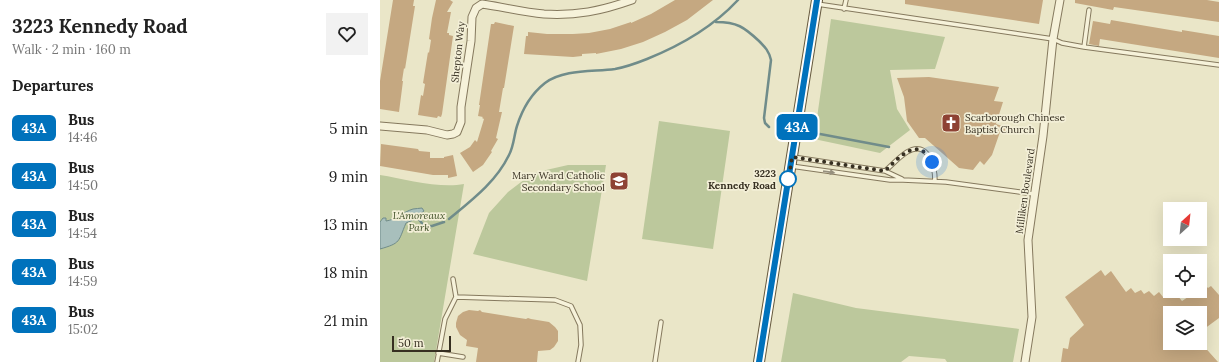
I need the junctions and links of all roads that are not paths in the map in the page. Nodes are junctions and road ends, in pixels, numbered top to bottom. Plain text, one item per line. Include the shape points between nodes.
1 (632, 0) edge
2 (846, 0) edge
3 (1060, 0) edge
4 (816, 2) edge
5 (844, 9) junction
6 (1089, 10) dead end
7 (1054, 39) junction
8 (1084, 47) junction
9 (1219, 65) edge
10 (380, 126) edge
11 (791, 162) junction
12 (885, 171) junction
13 (903, 180) junction
14 (935, 181) junction
15 (1034, 194) junction
16 (454, 279) dead end
17 (456, 297) junction
18 (661, 322) dead end
19 (438, 353) junction
20 (463, 357) dead end
21 (437, 362) edge
22 (578, 362) edge
23 (655, 362) edge
24 (759, 362) edge
25 (1025, 362) edge

1 - 10 street, Shepton Way via 607,9 573,14 543,14 482,4 476,8 472,17 461,122 457,132 447,135 427,130
2 - 5 lane
3 - 7 street, Milliken Boulevard
4 - 5 lane
4 - 11 main road
5 - 7 lane
6 - 8 lane
7 - 8 lane
7 - 15 street, Milliken Boulevard
8 - 9 lane
11 - 12 lane
11 -> 13 lane via 890,180
11 - 24 main road
12 - 13 lane
12 - 14 lane via 906,152 918,149 929,156 935,170
13 - 14 lane
14 - 15 lane
15 - 25 street, Milliken Boulevard via 1028,240 1032,317
16 - 17 lane
17 - 19 lane via 444,318
17 - 22 lane via 555,300 571,306 580,325 581,345
18 - 23 lane
19 - 20 lane
19 - 21 lane

